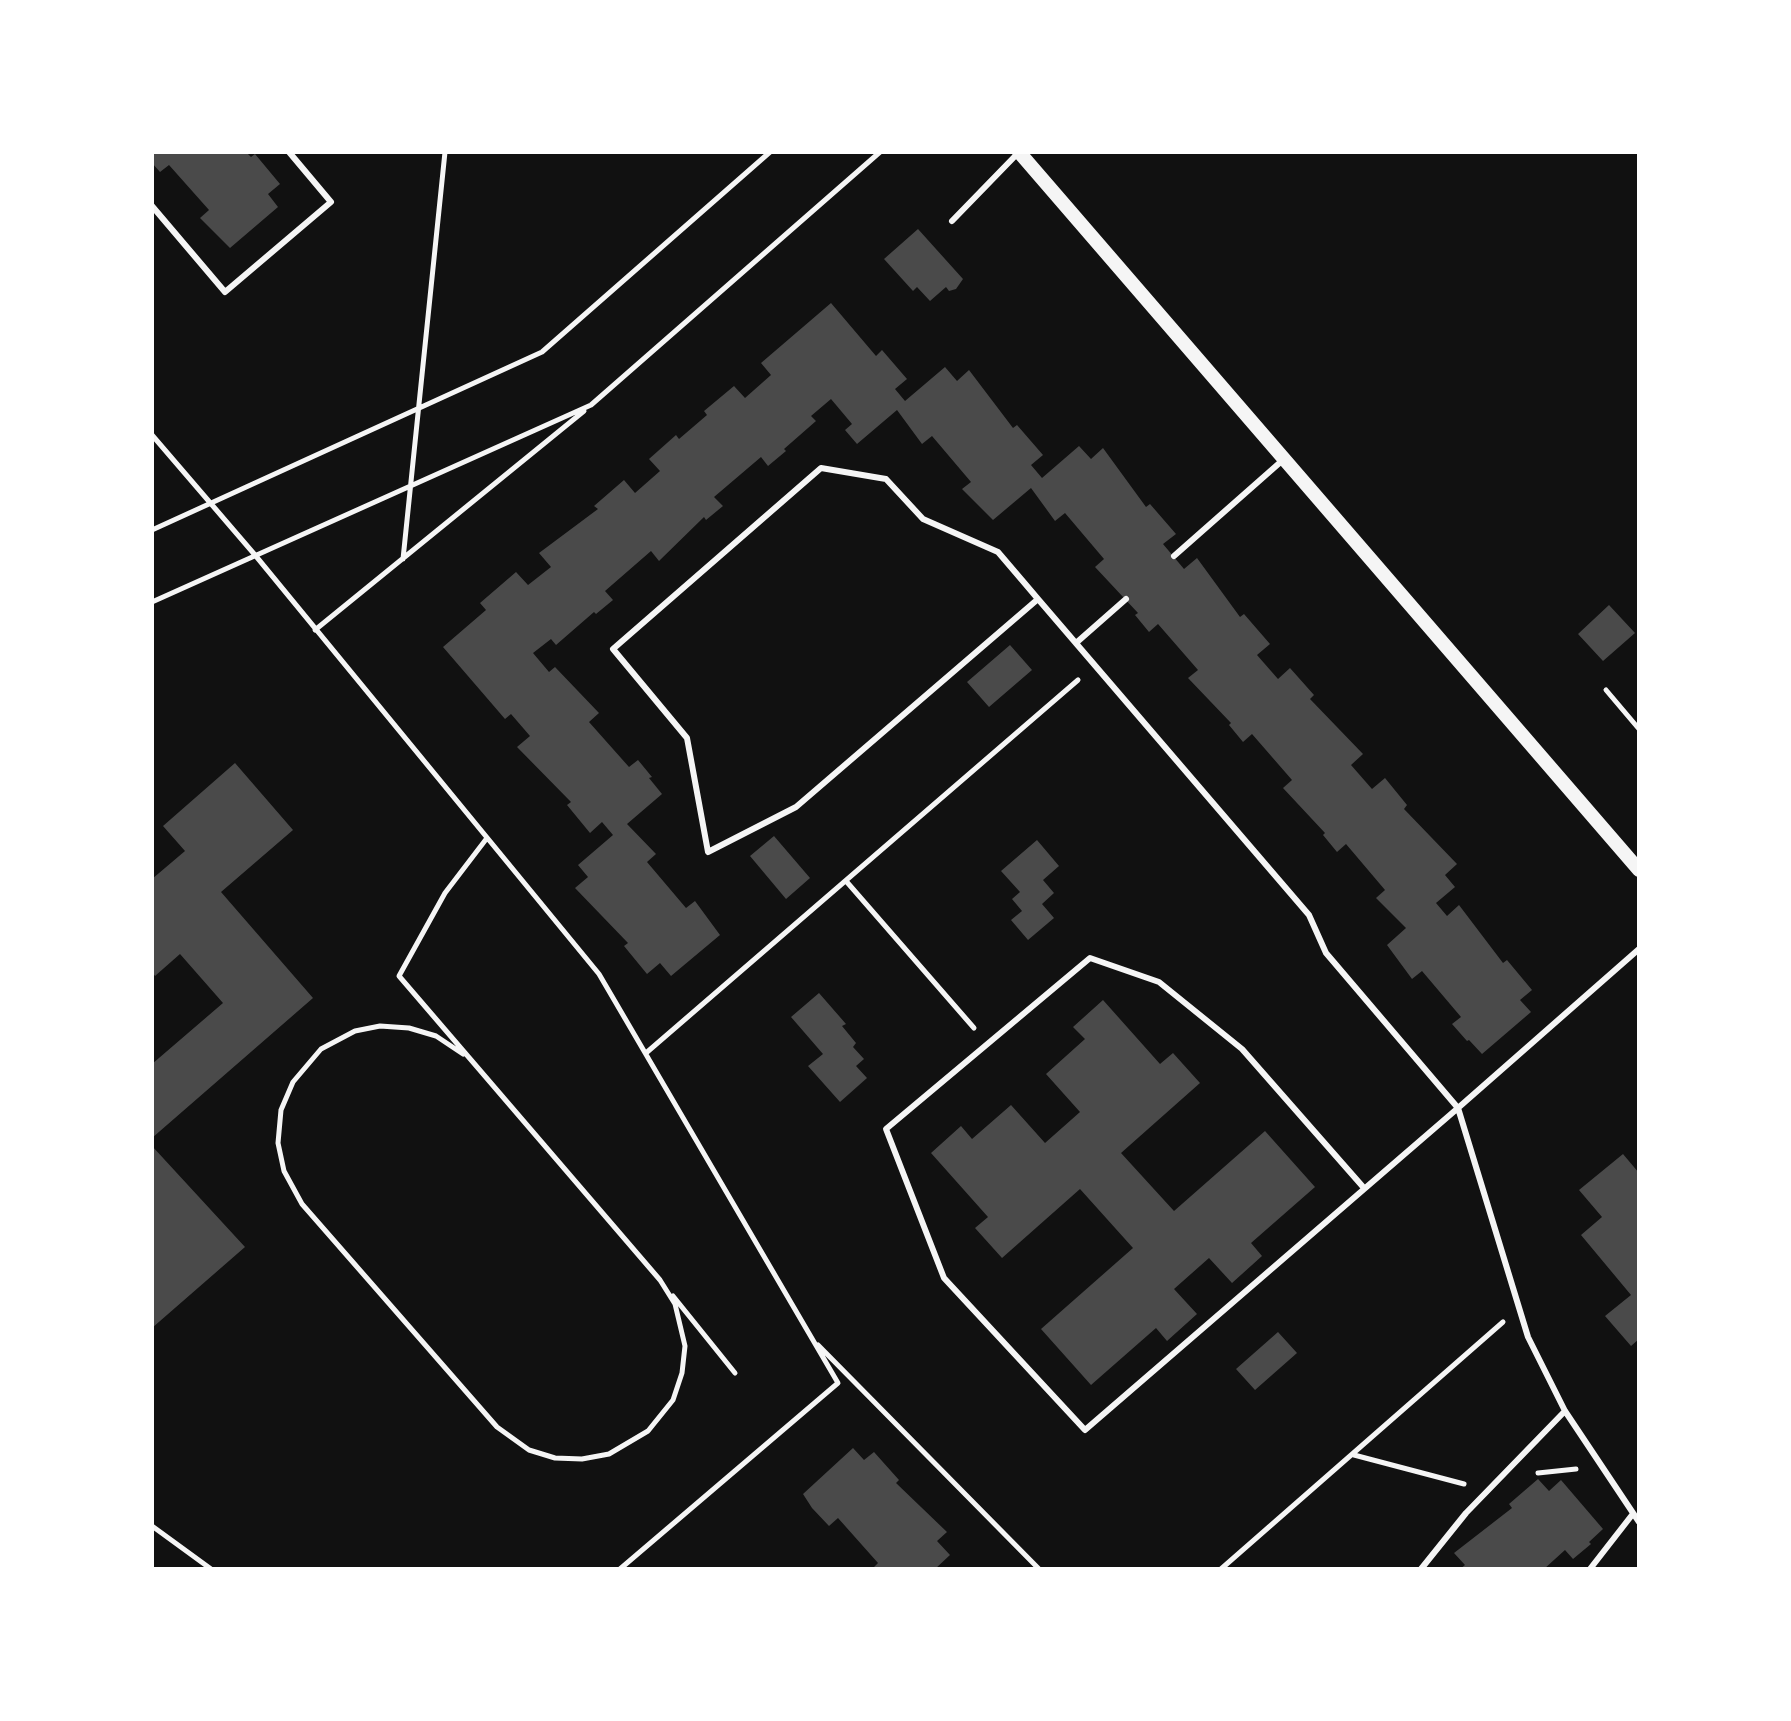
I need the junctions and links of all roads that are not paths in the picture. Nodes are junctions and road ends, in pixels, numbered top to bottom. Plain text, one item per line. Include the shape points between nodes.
1 (289, 152) edge
2 (1019, 152) edge
3 (152, 206) edge
4 (952, 221) dead end
5 (1284, 459) junction
6 (1174, 556) dead end
7 (1038, 599) junction
8 (1126, 599) dead end
9 (1076, 643) junction
10 (1639, 870) edge
11 (1639, 949) edge
12 (1458, 1108) junction
13 (1364, 1188) junction
14 (1565, 1411) junction
15 (1632, 1515) junction
16 (1639, 1522) edge
17 (1421, 1569) edge
18 (1590, 1569) edge

1 - 3 lane via 331,202 225,292
2 - 4 lane
2 - 5 street
5 - 6 lane
5 - 10 street
7 - 7 lane via 998,552 923,519 886,479 821,468 613,649 687,738 708,852 796,807
7 - 9 lane
8 - 9 lane
9 - 12 lane via 1309,915 1326,953
11 - 12 lane
12 - 13 lane
12 - 14 lane via 1528,1337
13 - 13 lane via 1085,1430 944,1278 886,1129 1090,958 1159,982 1242,1049
14 - 15 lane
14 - 17 lane
15 - 16 lane
15 - 18 lane

